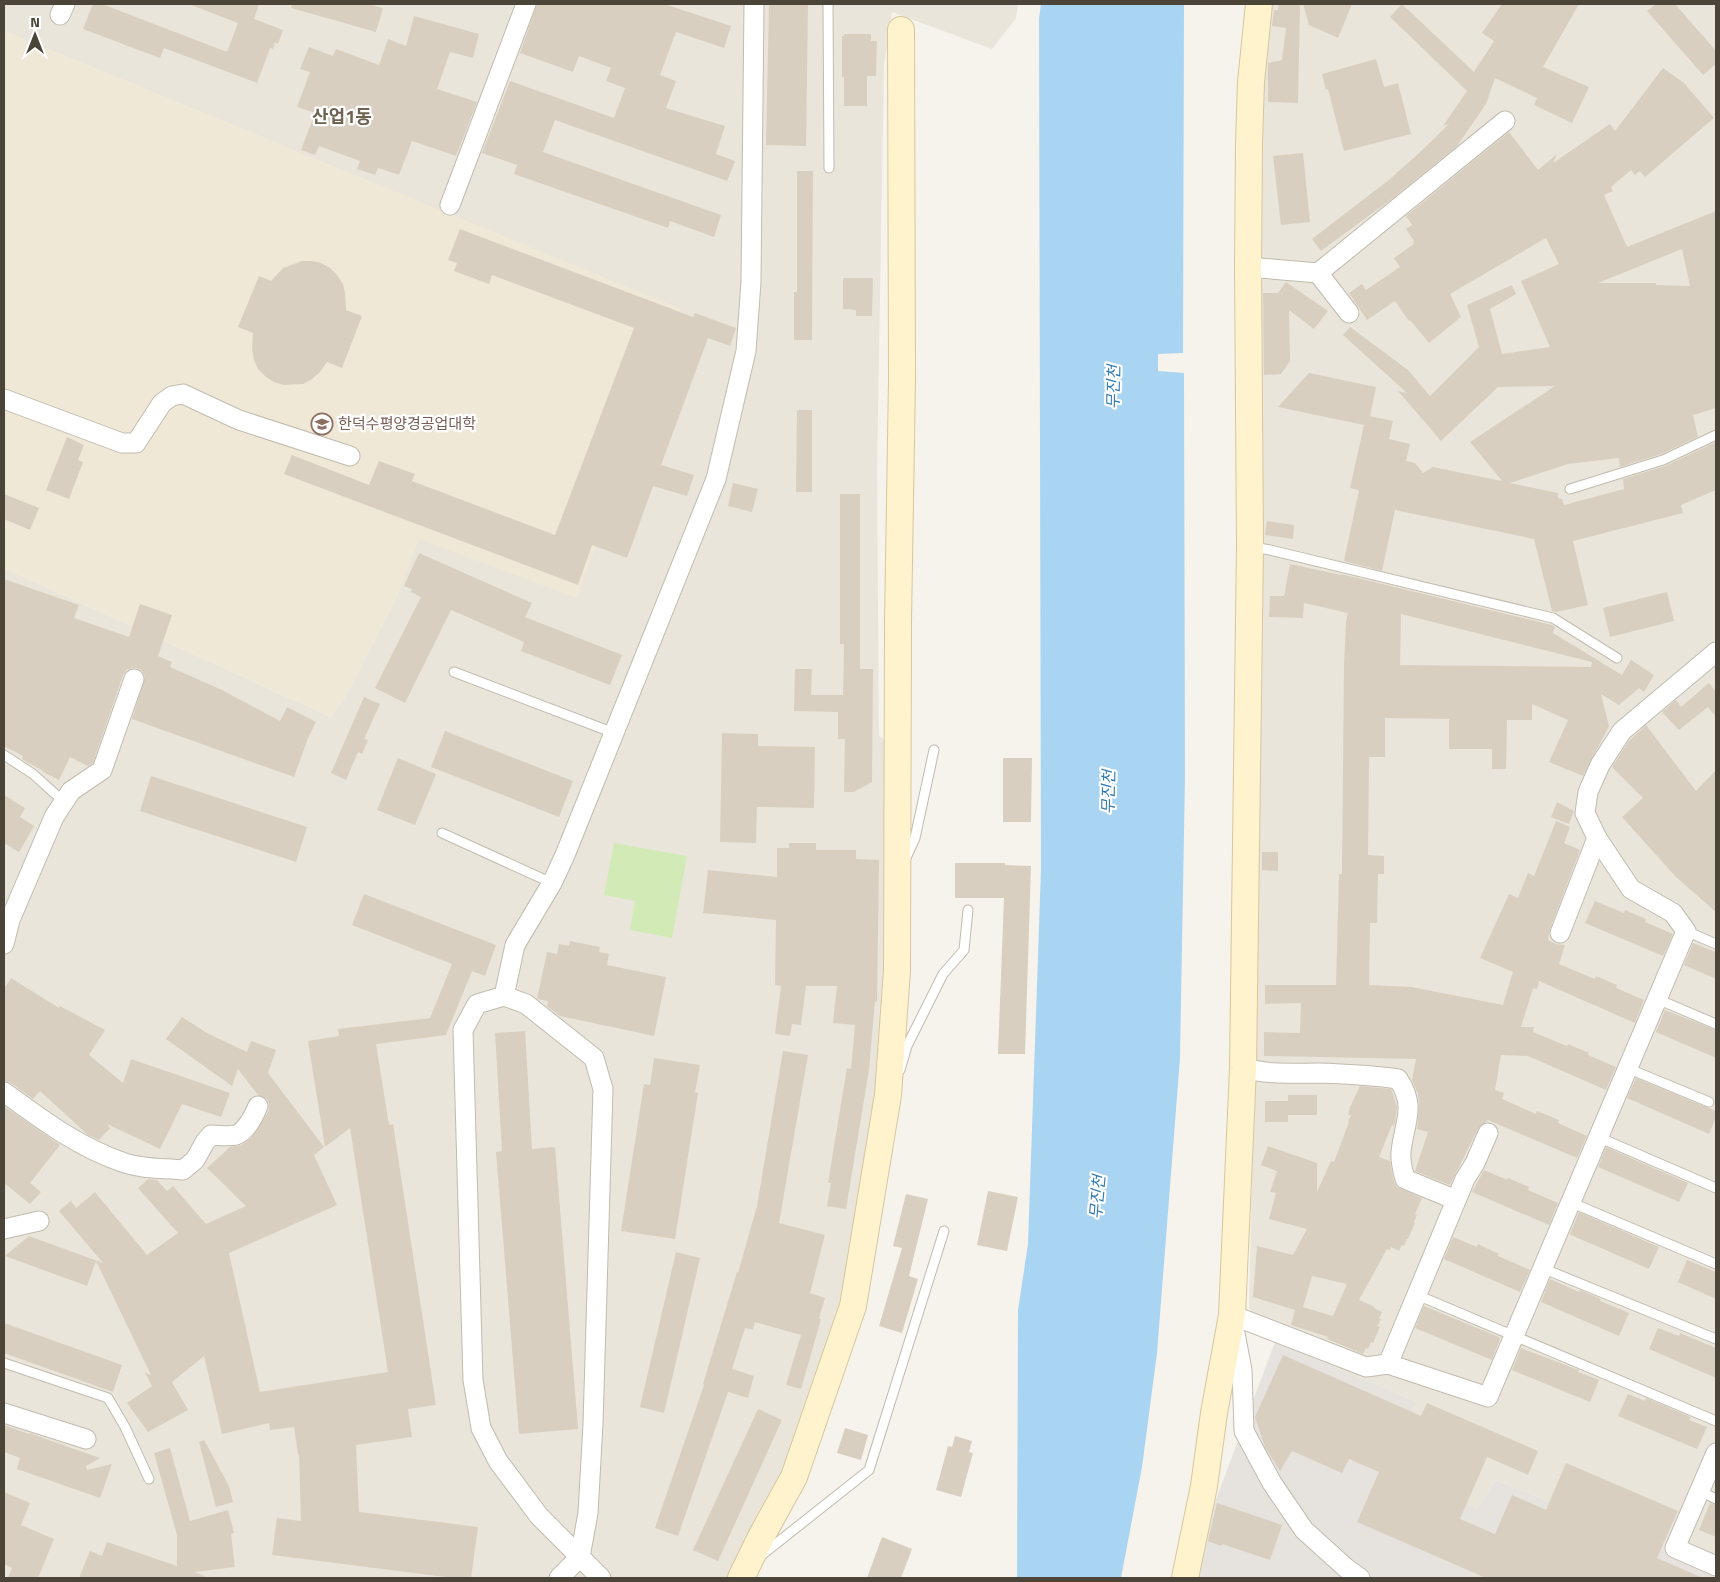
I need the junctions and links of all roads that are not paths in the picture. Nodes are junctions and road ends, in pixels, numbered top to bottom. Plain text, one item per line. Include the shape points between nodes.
1 (526, 4) edge
2 (754, 4) edge
3 (828, 4) edge
4 (1259, 4) edge
5 (901, 30) dead end
6 (1505, 121) dead end
7 (829, 168) dead end
8 (450, 205) dead end
9 (1248, 267) junction
10 (1318, 273) junction
11 (1349, 313) dead end
12 (4, 400) edge
13 (1716, 435) edge
14 (350, 456) dead end
15 (1570, 489) dead end
16 (1250, 546) junction
17 (1716, 652) edge
18 (1617, 658) dead end
19 (454, 672) dead end
20 (134, 679) dead end
21 (614, 733) junction
22 (934, 750) dead end
23 (4, 755) edge
24 (63, 801) junction
25 (442, 833) dead end
26 (1597, 838) junction
27 (898, 873) junction
28 (552, 883) junction
29 (968, 910) dead end
30 (7, 919) edge
31 (1686, 931) junction
32 (1560, 934) dead end
33 (4, 944) edge
34 (1716, 944) edge
35 (504, 996) junction
36 (1657, 999) junction
37 (1716, 1024) edge
38 (1243, 1068) junction
39 (1628, 1068) junction
40 (4, 1092) edge
41 (888, 1095) junction
42 (1709, 1102) dead end
43 (258, 1106) dead end
44 (1488, 1133) dead end
45 (1598, 1137) junction
46 (1716, 1188) edge
47 (1456, 1200) junction
48 (1570, 1202) junction
49 (39, 1221) dead end
50 (4, 1229) edge
51 (944, 1232) dead end
52 (1716, 1264) edge
53 (1542, 1268) junction
54 (1416, 1295) junction
55 (1232, 1315) junction
56 (1514, 1335) junction
57 (1716, 1339) edge
58 (4, 1363) edge
59 (1388, 1364) junction
60 (4, 1413) edge
61 (1716, 1421) edge
62 (86, 1439) dead end
63 (1716, 1453) edge
64 (149, 1479) dead end
65 (1708, 1495) edge
66 (580, 1557) junction
67 (1716, 1566) edge
68 (745, 1571) edge
69 (559, 1578) edge
70 (601, 1578) edge
71 (1185, 1578) edge
72 (1360, 1578) edge

1 - 8 street
2 - 21 street via 746,351 716,479
3 - 7 lane
4 - 9 street via 1251,82
5 - 27 street
6 - 10 street
9 - 10 street
9 - 16 street
10 - 11 street
12 - 14 street via 122,443 136,443 162,403 172,396 184,394 239,420
13 - 15 lane via 1663,460
16 - 18 lane via 1553,618
16 - 38 street
17 - 26 street via 1622,731 1600,765 1588,792 1585,813
19 - 21 lane
20 - 24 street via 102,770 71,791
21 - 28 street
22 - 27 lane via 915,838
23 - 24 lane via 33,774
24 - 30 street
25 - 28 lane
26 - 31 street via 1631,888 1673,913
26 - 32 street
27 - 41 street via 897,971
28 - 35 street via 515,945
29 - 41 lane via 964,950 939,982 907,1046
30 - 33 street
31 - 34 lane
31 - 36 street
35 - 66 street via 526,1004 594,1058 603,1089 593,1424 588,1514
35 - 66 street via 477,1004 463,1030 473,1380 481,1428 498,1462 539,1516
36 - 37 lane
36 - 39 street
38 - 47 street via 1263,1073 1398,1079 1406,1091 1409,1114 1401,1153 1405,1180
38 - 55 street
39 - 42 lane
39 - 45 street
40 - 43 street via 51,1126 97,1152 124,1163 183,1170 195,1160 211,1135 235,1135 254,1116
41 - 68 street via 853,1306 794,1477
44 - 47 street
45 - 46 lane
45 - 48 street
47 - 54 street
48 - 52 lane
48 - 53 street
49 - 50 street
51 - 68 lane via 869,1470
53 - 56 street
53 - 57 lane
54 - 56 lane
54 - 59 street
55 - 59 street via 1366,1367
55 - 71 street via 1204,1486
55 - 72 street via 1242,1370 1244,1431 1272,1483 1304,1530
56 - 59 street via 1488,1397
56 - 61 lane
58 - 64 lane via 108,1398
60 - 62 street
63 - 65 street
65 - 67 street via 1675,1548
66 - 69 street
66 - 70 street

